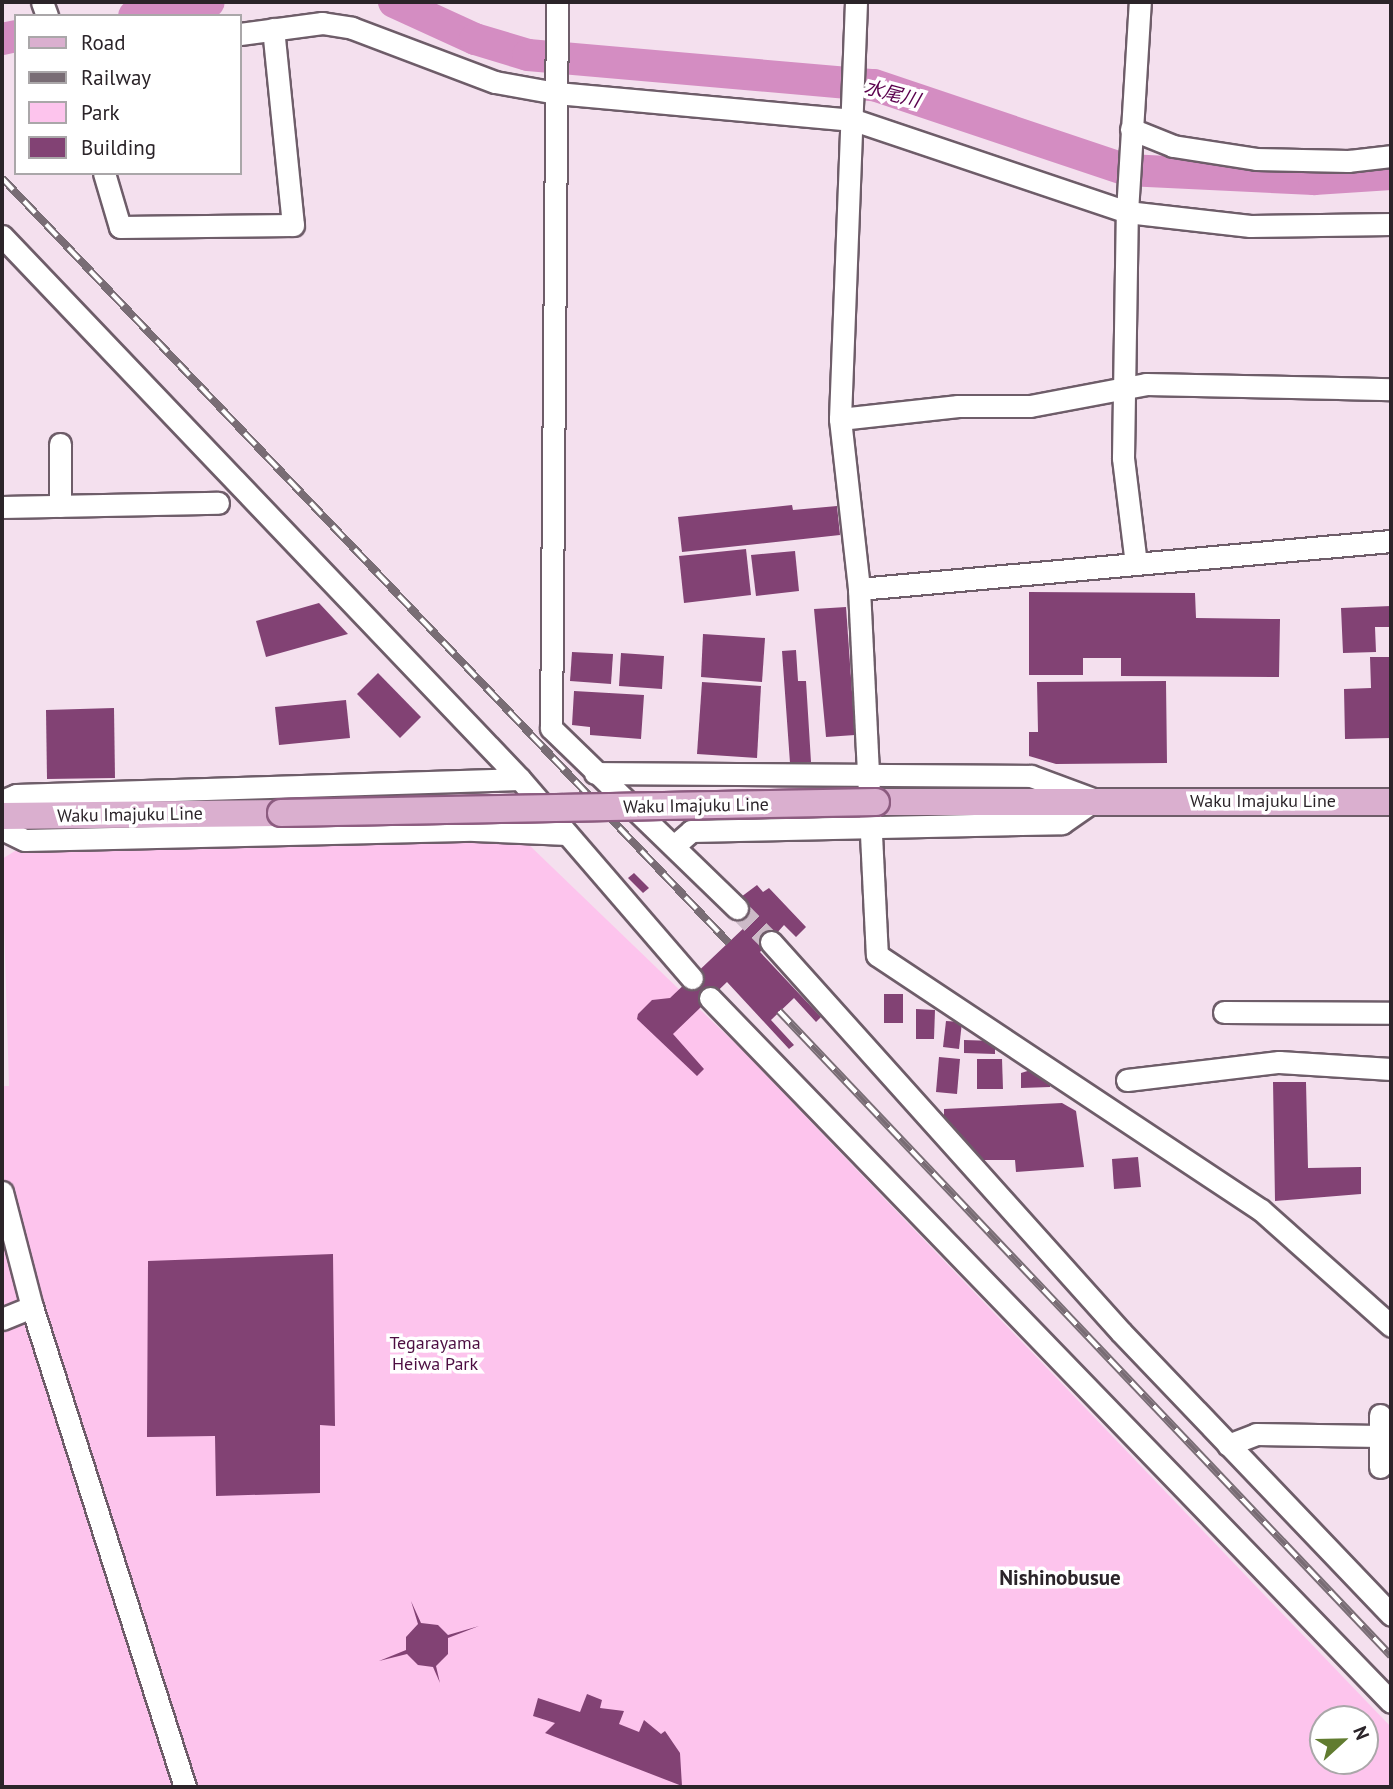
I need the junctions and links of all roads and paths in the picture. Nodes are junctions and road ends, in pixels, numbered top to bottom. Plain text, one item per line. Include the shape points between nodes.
1 (557, 2) edge
2 (856, 2) edge
3 (1140, 2) edge
4 (273, 29) junction
5 (242, 34) edge
6 (556, 93) junction
7 (854, 120) junction
8 (1132, 129) junction
9 (1391, 156) edge
10 (105, 175) edge
11 (1127, 212) junction
12 (1391, 224) edge
13 (2, 236) edge
14 (1125, 386) junction
15 (1391, 389) edge
16 (840, 419) junction
17 (60, 444) dead end
18 (218, 503) dead end
19 (61, 506) junction
20 (2, 507) edge
21 (1391, 541) edge
22 (1136, 564) junction
23 (859, 589) junction
24 (595, 773) junction
25 (868, 775) junction
26 (520, 779) junction
27 (1096, 800) junction
28 (2, 801) edge
29 (1391, 802) edge
30 (873, 814) junction
31 (2, 816) edge
32 (2, 829) edge
33 (567, 834) junction
34 (674, 846) junction
35 (737, 908) tunnel mouth
36 (771, 942) tunnel mouth
37 (692, 978) dead end
38 (710, 999) dead end
39 (1224, 1012) dead end
40 (1391, 1013) edge
41 (1391, 1069) edge
42 (1127, 1080) dead end
43 (2, 1192) edge
44 (32, 1307) junction
45 (2, 1319) edge
46 (1391, 1326) edge
47 (1380, 1415) dead end
48 (1380, 1436) junction
49 (1228, 1445) junction
50 (1380, 1467) dead end
51 (1391, 1615) edge
52 (1391, 1702) edge
53 (185, 1787) edge

1 - 6 street
2 - 7 street
3 - 8 street
4 - 5 street
4 - 6 street via 322,23 352,27 495,82
4 - 10 street via 293,225 120,227
6 - 7 street
6 - 24 street via 551,728
7 - 11 street
7 - 16 street
8 - 9 street via 1173,145 1256,159 1348,161
8 - 11 street
11 - 12 street via 1250,226
11 - 14 street
13 - 26 street
14 - 15 street
14 - 16 street via 1030,406 958,406
14 - 22 street via 1123,458
16 - 23 street
17 - 19 street
18 - 19 street
19 - 20 street
21 - 22 street
22 - 23 street
23 - 25 street
24 - 25 street
24 - 34 street
25 - 27 street via 1031,776
25 - 30 street
26 - 28 street via 16,794
26 - 33 street
27 - 29 main road, Waku Imajuku Line
27 - 30 main road, Waku Imajuku Line
30 - 31 main road, Waku Imajuku Line, bridge
30 - 34 street via 691,831
30 - 46 street via 877,955 1261,1210
32 - 33 street via 25,840 474,830
33 - 37 street
34 - 35 street
36 - 49 street
38 - 52 street
39 - 40 street
41 - 42 street via 1279,1062
43 - 44 street
44 - 45 street
44 - 53 street
47 - 48 street
48 - 49 street via 1256,1434
48 - 50 street
49 - 51 street

